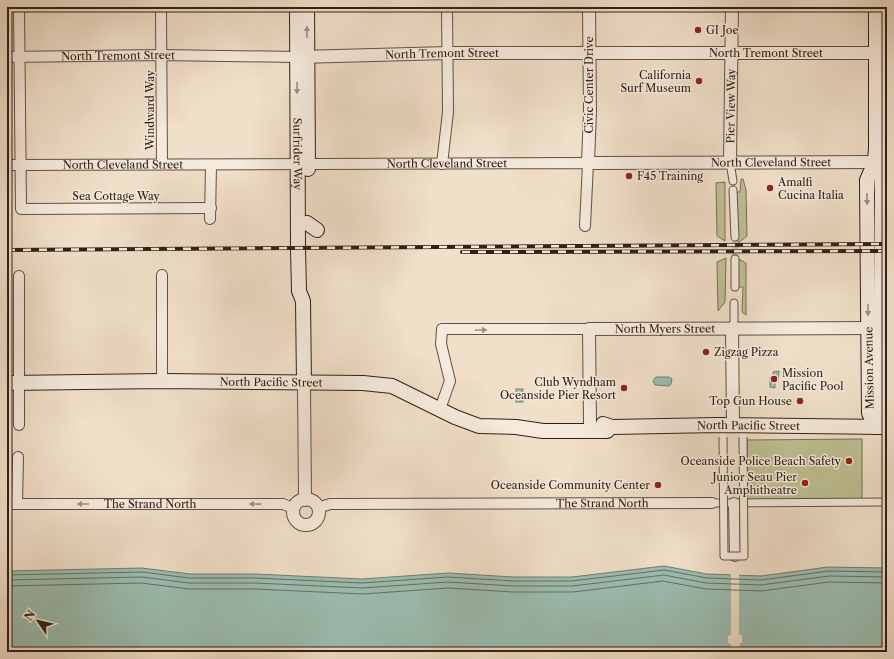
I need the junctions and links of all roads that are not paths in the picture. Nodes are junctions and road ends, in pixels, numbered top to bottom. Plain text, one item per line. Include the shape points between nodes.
1 (19, 7) edge
2 (161, 7) edge
3 (297, 7) edge
4 (307, 7) edge
5 (448, 7) edge
6 (589, 7) edge
7 (732, 7) edge
8 (876, 7) edge
9 (589, 53) junction
10 (876, 53) junction
11 (448, 54) junction
12 (732, 54) junction
13 (162, 55) junction
14 (18, 56) junction
15 (7, 57) edge
16 (302, 57) junction
17 (881, 161) edge
18 (730, 162) junction
19 (588, 163) junction
20 (162, 164) junction
21 (442, 164) junction
22 (7, 165) edge
23 (20, 165) junction
24 (212, 165) junction
25 (303, 165) junction
26 (733, 181) dead end
27 (733, 190) dead end
28 (210, 208) junction
29 (210, 219) dead end
30 (585, 226) dead end
31 (735, 238) tunnel mouth
32 (735, 259) tunnel mouth
33 (162, 275) dead end
34 (19, 276) dead end
35 (735, 287) dead end
36 (303, 301) junction
37 (734, 303) dead end
38 (878, 328) edge
39 (589, 329) junction
40 (732, 329) junction
41 (162, 381) junction
42 (13, 383) edge
43 (304, 383) junction
44 (440, 409) junction
45 (590, 423) junction
46 (19, 425) dead end
47 (733, 426) junction
48 (610, 427) junction
49 (881, 427) edge
50 (525, 428) junction
51 (723, 437) dead end
52 (743, 437) dead end
53 (18, 457) dead end
54 (305, 500) junction
55 (887, 502) edge
56 (712, 503) joint
57 (734, 503) junction
58 (12, 504) edge
59 (293, 508) junction
60 (318, 508) junction
61 (734, 556) junction

1 - 14 street
2 - 13 street, Windward Way
3 - 16 main road, Surfrider Way
16 -> 4 main road, Surfrider Way
5 - 11 street
6 - 9 street, Civic Center Drive
7 - 12 street, Pier View Way
8 - 10 main road, Mission Avenue
9 - 11 street, North Tremont Street
9 - 12 street, North Tremont Street
9 - 19 street, Civic Center Drive
10 - 12 street, North Tremont Street
10 - 17 main road, Mission Avenue
11 - 16 street, North Tremont Street
11 - 21 street via 448,112
12 - 18 street, Pier View Way
13 - 14 street, North Tremont Street
13 - 16 street, North Tremont Street
13 - 20 street, Windward Way
14 - 15 street, North Tremont Street
14 - 23 street
16 - 25 main road, Surfrider Way
17 - 18 street, North Cleveland Street
17 - 38 main road, Mission Avenue
18 - 19 street, North Cleveland Street
18 - 26 street, Pier View Way
19 - 21 street, North Cleveland Street
19 - 30 street
20 - 23 street, North Cleveland Street
20 - 24 street, North Cleveland Street
21 - 25 street, North Cleveland Street
22 - 23 street, North Cleveland Street
23 - 28 street, Sea Cottage Way via 21,208
24 - 25 street, North Cleveland Street
24 - 28 street
25 - 36 main road, Surfrider Way via 299,261 299,291
25 - 36 main road, Surfrider Way via 312,226 307,294
27 - 31 street
28 - 29 street
32 - 35 street
33 - 41 street
34 - 42 street
36 - 43 main road, Surfrider Way
37 - 40 street
38 - 40 street, North Myers Street
38 - 49 main road, Mission Avenue
39 - 40 street, North Myers Street
44 -> 39 street, North Myers Street via 450,381 441,344 442,329
39 - 45 street
40 - 47 street
41 - 42 main road, North Pacific Street
41 - 43 main road, North Pacific Street
42 - 46 street
43 - 44 main road, North Pacific Street via 363,383 392,386
43 - 54 street, Surfrider Way
44 - 50 main road, North Pacific Street via 479,426
45 - 48 main road, North Pacific Street via 607,424
45 - 50 main road, North Pacific Street via 545,424
47 - 48 main road, North Pacific Street
47 - 49 main road, North Pacific Street
48 - 50 main road, North Pacific Street via 607,431 543,432
51 - 61 street, bridge via 724,556
52 - 61 street, bridge via 744,556
53 - 58 street
54 - 59 street via 297,502
54 - 60 street via 314,502
55 - 57 street, The Strand North
56 - 57 street, The Strand North
56 - 60 street, The Strand North via 330,504
57 - 61 street
59 -> 58 street, The Strand North via 283,504
59 - 60 street via 294,518 307,525 316,519

